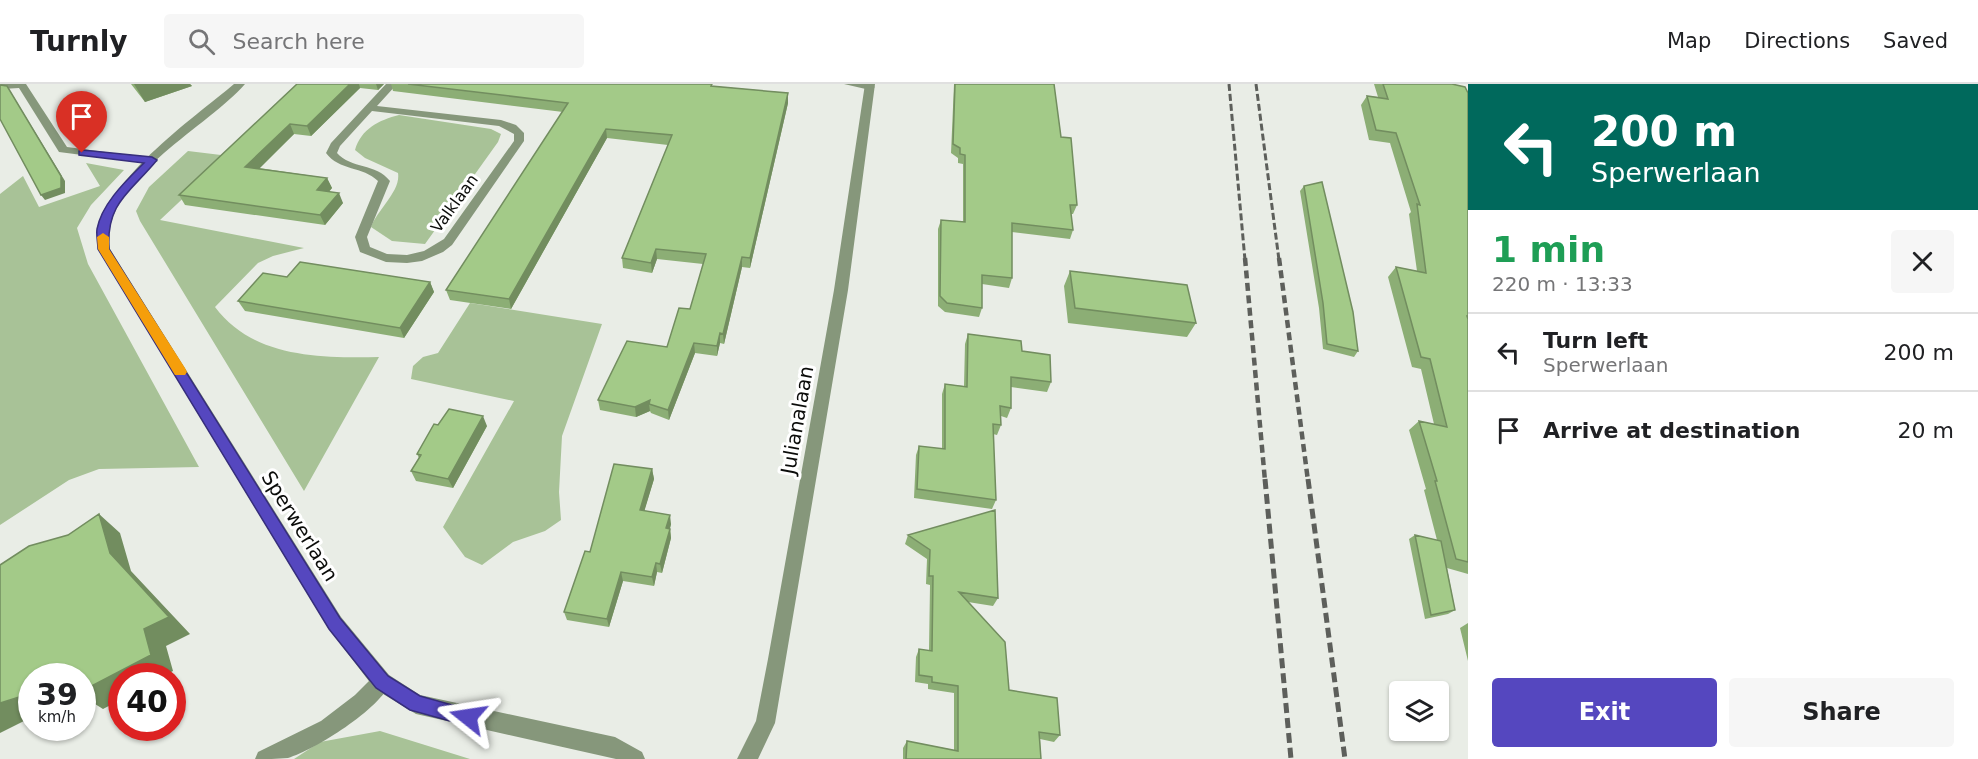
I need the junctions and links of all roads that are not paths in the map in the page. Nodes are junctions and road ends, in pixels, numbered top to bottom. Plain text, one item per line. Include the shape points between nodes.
1 (240, 84) edge
2 (392, 84) edge
3 (849, 84) edge
4 (870, 85) edge
5 (2, 86) edge
6 (370, 108) junction
7 (152, 160) junction
8 (382, 682) junction
9 (265, 759) edge
10 (636, 759) edge
11 (747, 759) edge

1 - 7 street, Sperwerlaan
2 - 6 street, Valklaan
3 - 4 street
4 - 11 street, Julianalaan via 842,290 777,660 765,723
5 - 7 street via 22,85 63,150
6 - 6 street, Valklaan via 501,123 519,133 519,141 448,242 435,253 400,260 364,249 362,237 384,181 372,171 342,162 331,153
7 - 8 street, Sperwerlaan via 111,208 103,229 104,249 335,623
8 - 9 street via 328,728
8 - 10 street, Sperwerlaan via 416,704 615,747

